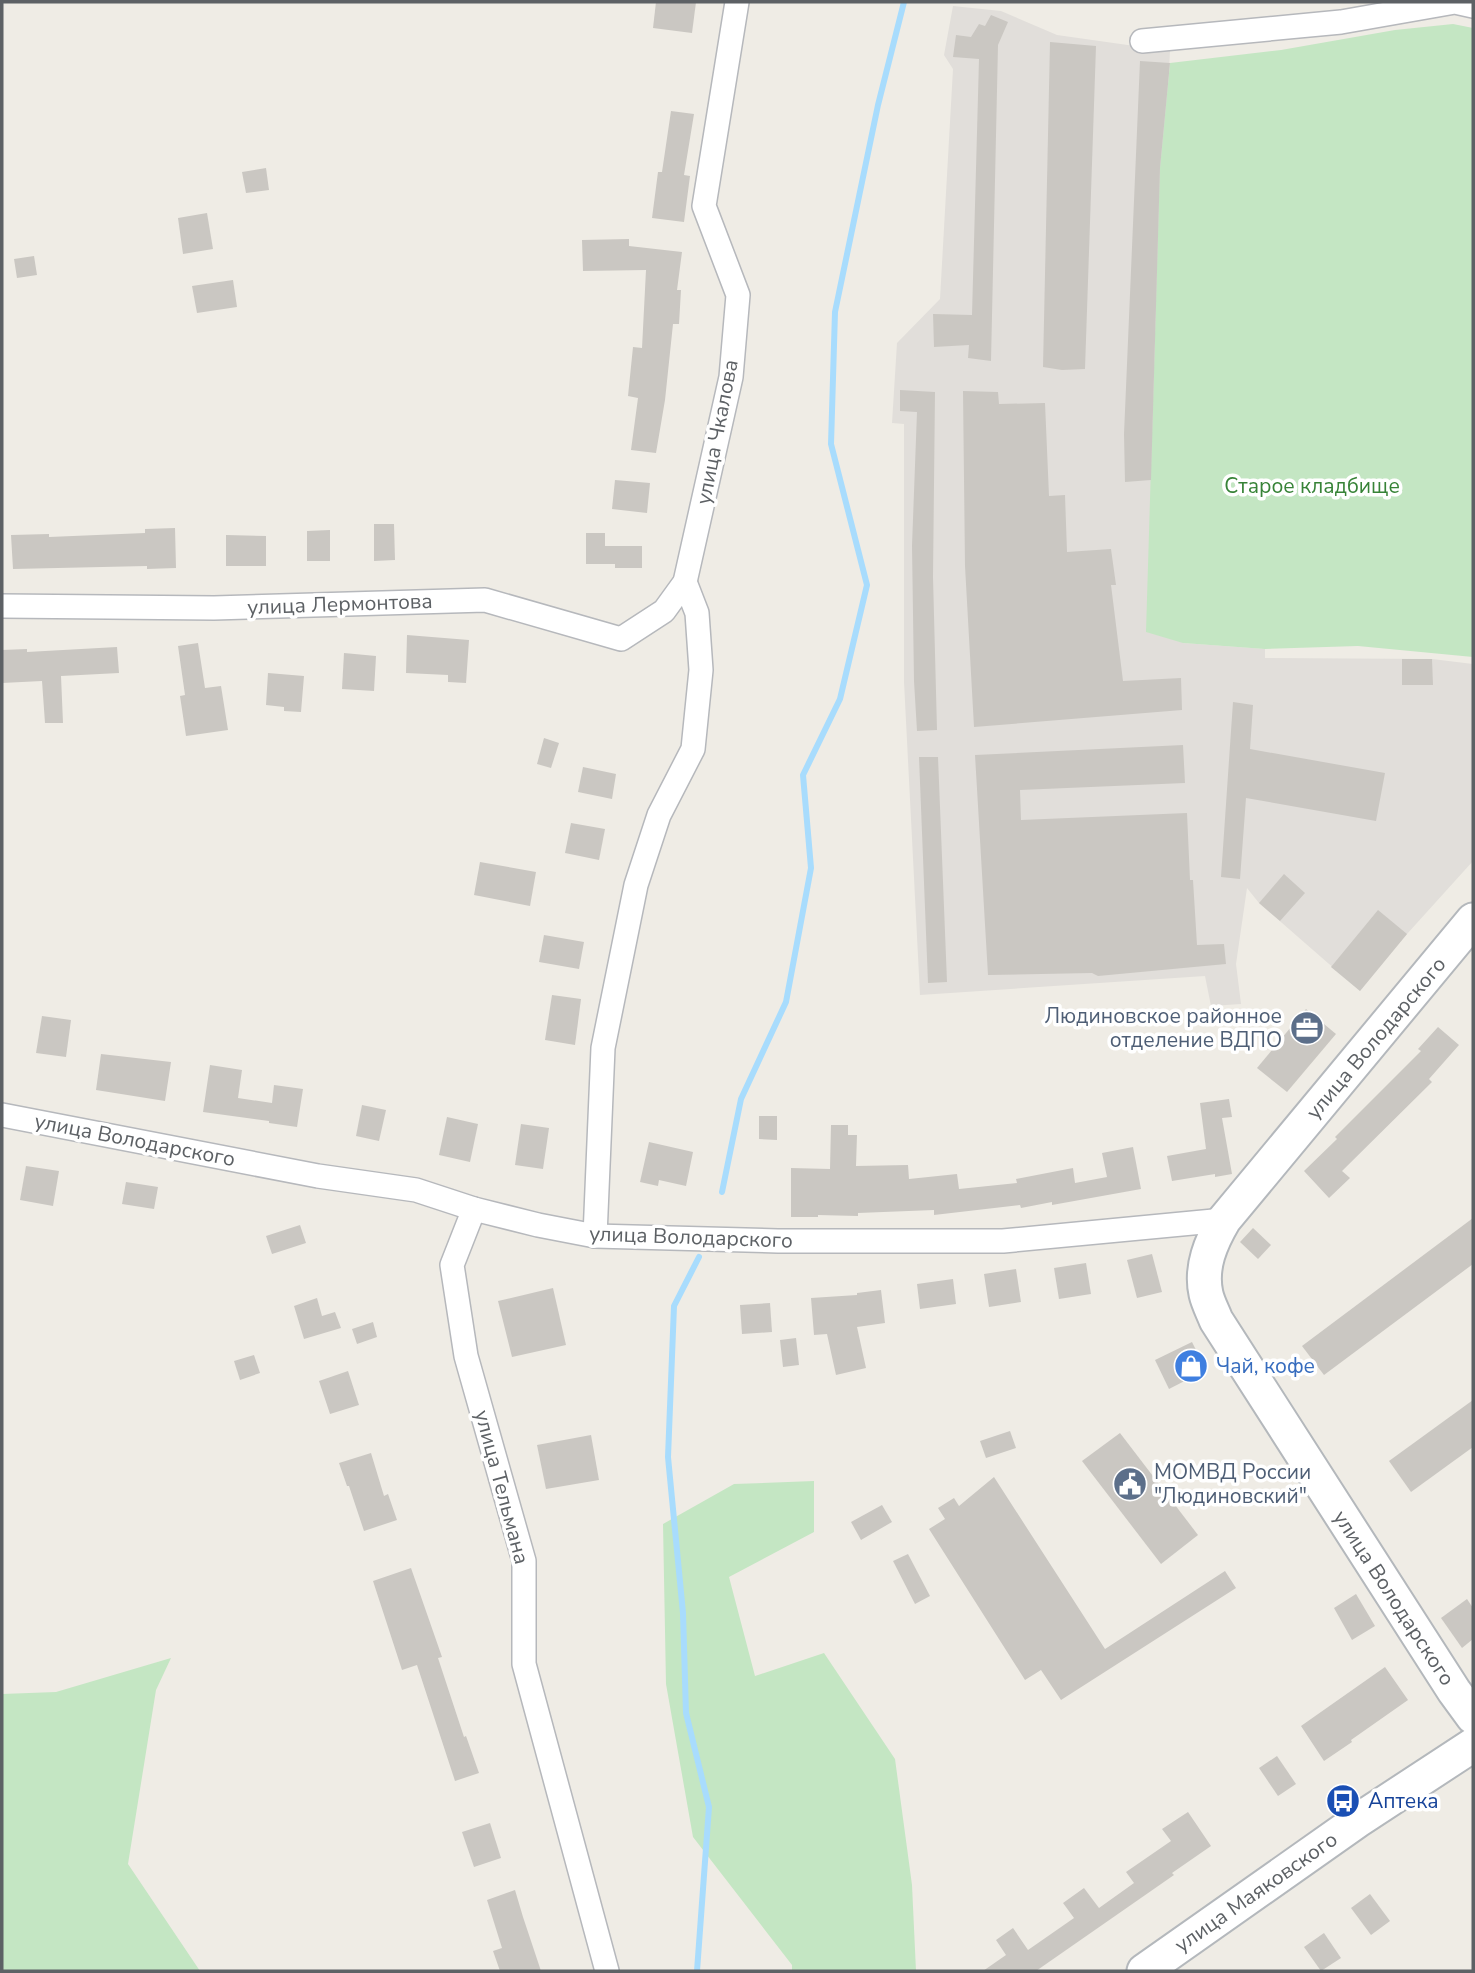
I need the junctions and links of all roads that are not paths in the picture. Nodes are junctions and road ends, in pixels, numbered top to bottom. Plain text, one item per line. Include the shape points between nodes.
1 (737, 2) edge
2 (1473, 6) edge
3 (1142, 41) dead end
4 (685, 582) junction
5 (2, 607) edge
6 (664, 611) joint
7 (1473, 920) edge
8 (2, 1115) edge
9 (474, 1209) junction
10 (1224, 1220) junction
11 (595, 1236) junction
12 (1473, 1717) edge
13 (1473, 1745) edge
14 (607, 1971) edge
15 (1144, 1971) edge

1 - 4 street, улица Чкалова via 704,206 738,295 731,377
2 - 3 street via 1455,2 1341,22
4 - 6 street, улица Чкалова
4 - 11 street via 697,613 701,670 693,749 659,815 636,885 603,1048
5 - 6 street, улица Лермонтова via 214,608 485,600 621,639
7 - 10 street, улица Володарского
8 - 9 street, улица Володарского via 318,1176 416,1190
9 - 11 street, улица Володарского
9 - 14 street, улица Тельмана via 452,1265 466,1356 524,1561 524,1664
10 - 11 street, улица Володарского via 1003,1241
10 - 12 street, улица Володарского via 1211,1243 1205,1269 1206,1293 1216,1321
13 - 15 street, улица Маяковского

